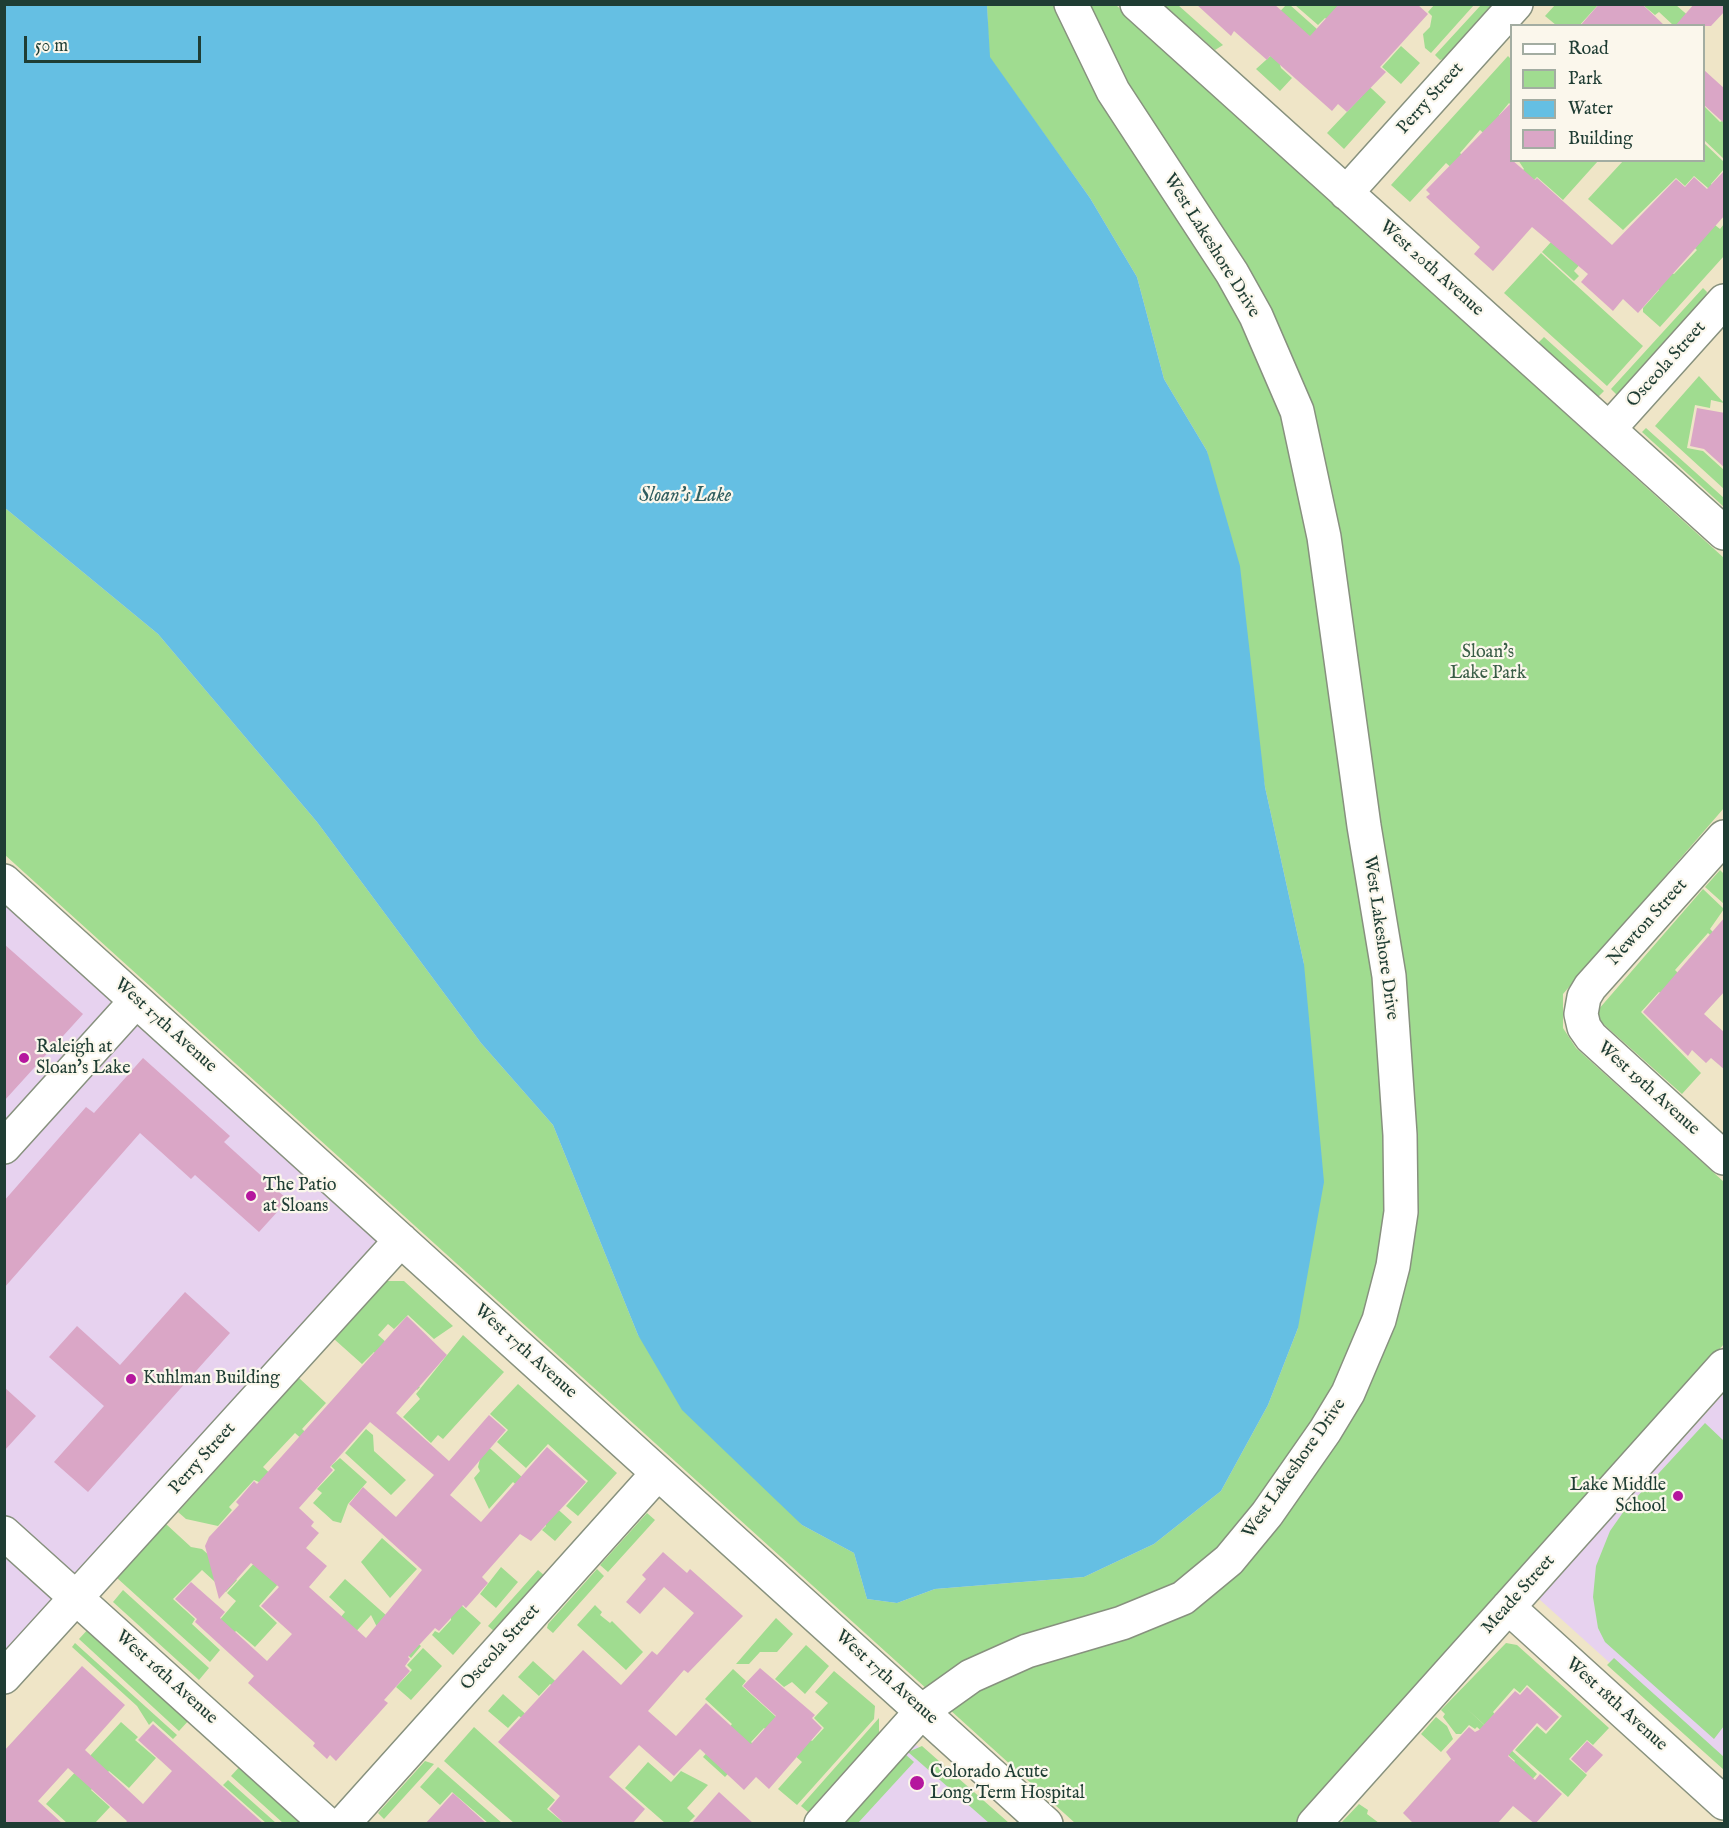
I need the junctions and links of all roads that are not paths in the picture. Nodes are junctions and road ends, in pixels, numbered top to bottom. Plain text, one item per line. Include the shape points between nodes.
1 (1137, 4) edge
2 (1516, 4) edge
3 (1075, 13) edge
4 (1346, 193) junction
5 (1725, 301) edge
6 (1609, 429) junction
7 (1725, 533) edge
8 (1725, 837) edge
9 (4, 881) edge
10 (136, 1001) junction
11 (1581, 1014) joint
12 (4, 1147) edge
13 (1725, 1158) edge
14 (400, 1240) junction
15 (1725, 1366) edge
16 (658, 1473) junction
17 (4, 1533) edge
18 (76, 1598) junction
19 (1508, 1607) junction
20 (4, 1677) edge
21 (922, 1711) junction
22 (1725, 1803) edge
23 (327, 1824) edge
24 (343, 1824) edge
25 (821, 1824) edge
26 (1046, 1824) edge
27 (1314, 1824) edge

1 - 4 street, West 20th Avenue
2 - 4 street, Perry Street
3 - 21 street, West Lakeshore Drive via 1113,92 1256,316 1297,411 1324,537 1389,976 1401,1212 1379,1320 1348,1393 1268,1514 1229,1560 1183,1598 1122,1623 1017,1655 971,1676
4 - 6 street, West 20th Avenue
5 - 6 street, Osceola Street
6 - 7 street, West 20th Avenue
8 - 11 street, Newton Street via 1590,987
9 - 10 street, West 17th Avenue
10 - 12 street
10 - 14 street, West 17th Avenue
11 - 13 street, West 19th Avenue via 1591,1037
14 - 16 street, West 17th Avenue
14 - 18 street, Perry Street
15 - 19 street, Meade Street
16 - 21 street, West 17th Avenue
16 - 24 street, Osceola Street
17 - 18 street, West 16th Avenue
18 - 20 street, Perry Street
18 - 23 street, West 16th Avenue
19 - 22 street, West 18th Avenue
19 - 27 street, Meade Street
21 - 25 street
21 - 26 street, West 17th Avenue

